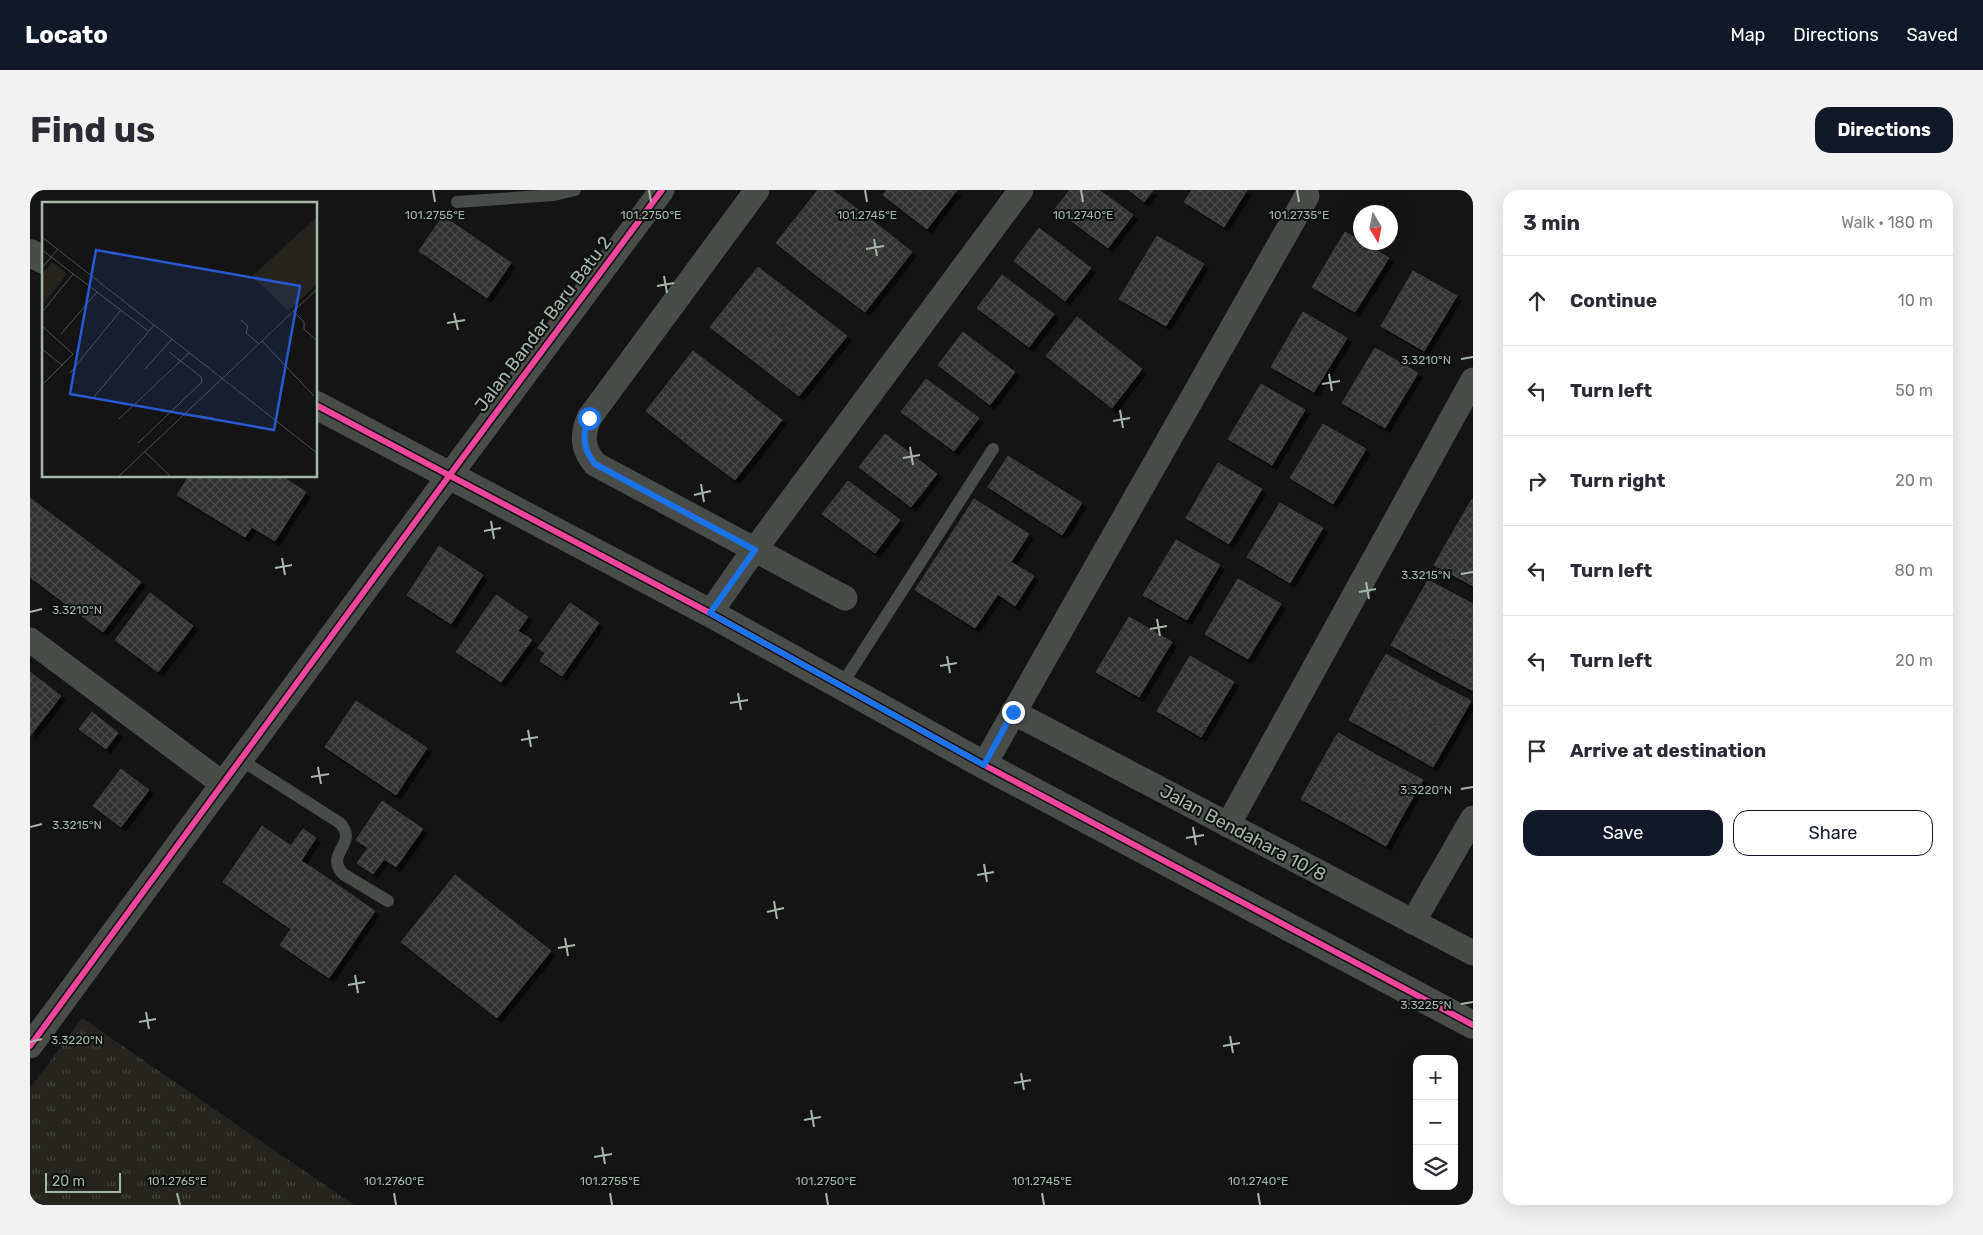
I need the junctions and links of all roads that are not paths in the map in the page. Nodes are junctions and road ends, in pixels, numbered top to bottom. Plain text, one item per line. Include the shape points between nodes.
1 (575, 190) edge
2 (662, 190) edge
3 (758, 190) edge
4 (1021, 190) edge
5 (1307, 196) dead end
6 (456, 202) dead end
7 (30, 253) edge
8 (42, 259) edge
9 (1473, 380) edge
10 (318, 406) edge
11 (993, 449) dead end
12 (449, 476) junction
13 (755, 550) junction
14 (845, 598) dead end
15 (710, 613) junction
16 (30, 640) edge
17 (842, 686) junction
18 (1013, 712) junction
19 (241, 760) junction
20 (984, 765) junction
21 (223, 784) junction
22 (1473, 818) edge
23 (1228, 825) junction
24 (388, 900) dead end
25 (1413, 922) junction
26 (1473, 952) edge
27 (1473, 1025) edge
28 (35, 1030) edge

1 - 6 lane via 554,195
2 - 12 street, Jalan Bandar Baru Batu 2
3 - 13 street via 589,418 584,430 587,455 595,464
4 - 13 street
5 - 18 street
7 - 8 street
9 - 23 street
10 - 12 street
11 - 17 lane
12 - 15 street
12 - 19 street, Jalan Bandar Baru Batu 2
13 - 14 street
13 - 15 street
15 - 17 street
16 - 21 street
17 - 20 street
18 - 20 street
18 - 23 street, Jalan Bendahara 10/8
19 - 21 street, Jalan Bandar Baru Batu 2
19 - 24 lane via 340,823 347,836 336,861 338,868
20 - 27 street
21 - 28 street, Jalan Bandar Baru Batu 2
22 - 25 street
23 - 25 street, Jalan Bendahara 10/8
25 - 26 street, Jalan Bendahara 10/8

